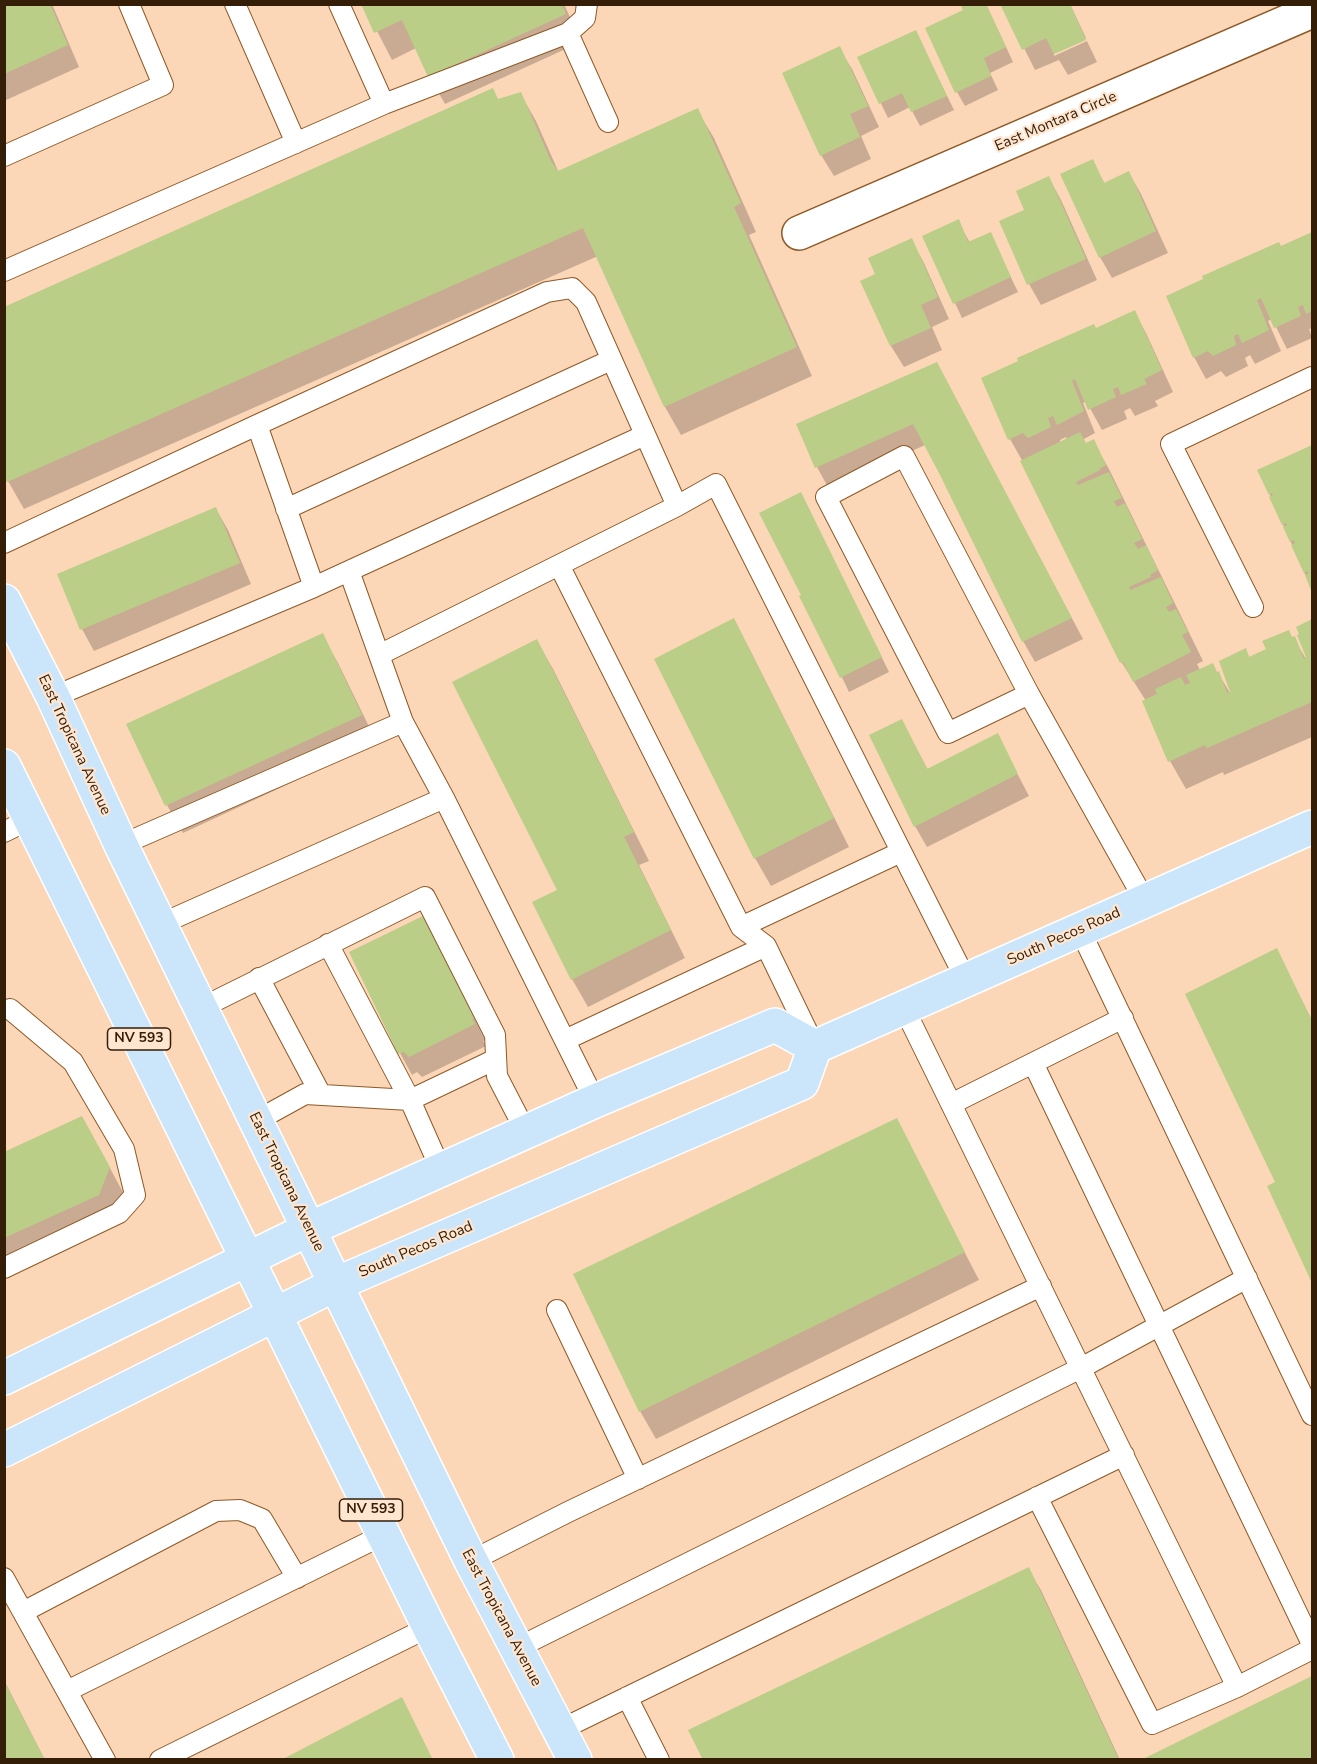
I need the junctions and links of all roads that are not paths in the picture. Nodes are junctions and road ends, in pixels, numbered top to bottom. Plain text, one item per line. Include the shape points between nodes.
1 (129, 4) edge
2 (234, 4) edge
3 (339, 4) edge
4 (587, 4) edge
5 (1312, 10) edge
6 (568, 33) junction
7 (384, 104) junction
8 (608, 122) dead end
9 (296, 143) junction
10 (4, 156) edge
11 (799, 233) dead end
12 (4, 271) edge
13 (611, 360) junction
14 (1312, 377) edge
15 (256, 424) junction
16 (645, 435) junction
17 (677, 506) junction
18 (286, 509) junction
19 (4, 543) edge
20 (559, 565) junction
21 (349, 571) junction
22 (314, 586) junction
23 (4, 601) edge
24 (1253, 607) dead end
25 (379, 655) junction
26 (1029, 694) junction
27 (53, 697) junction
28 (404, 722) junction
29 (4, 766) edge
30 (444, 798) junction
31 (17, 825) edge
32 (1312, 827) edge
33 (122, 845) junction
34 (902, 852) junction
35 (1145, 901) junction
36 (161, 924) junction
37 (741, 927) junction
38 (1080, 930) junction
39 (328, 944) junction
40 (766, 946) junction
41 (259, 978) junction
42 (966, 980) junction
43 (6, 1006) edge
44 (201, 1008) junction
45 (904, 1008) junction
46 (1123, 1018) junction
47 (565, 1040) junction
48 (815, 1047) junction
49 (496, 1059) junction
50 (1033, 1063) junction
51 (321, 1095) junction
52 (410, 1100) junction
53 (595, 1101) junction
54 (951, 1104) junction
55 (256, 1122) junction
56 (526, 1132) junction
57 (441, 1170) junction
58 (309, 1229) junction
59 (248, 1259) junction
60 (4, 1268) edge
61 (1247, 1278) junction
62 (336, 1284) junction
63 (1041, 1286) junction
64 (557, 1310) dead end
65 (275, 1315) junction
66 (1160, 1326) junction
67 (1081, 1368) junction
68 (4, 1378) edge
69 (1312, 1415) edge
70 (4, 1450) edge
71 (1124, 1455) junction
72 (638, 1479) junction
73 (1037, 1497) junction
74 (383, 1535) junction
75 (471, 1561) junction
76 (4, 1578) edge
77 (297, 1578) junction
78 (23, 1612) junction
79 (429, 1627) junction
80 (1312, 1644) edge
81 (517, 1648) junction
82 (1312, 1649) edge
83 (1237, 1687) junction
84 (67, 1691) junction
85 (627, 1697) junction
86 (560, 1730) junction
87 (105, 1760) edge
88 (160, 1760) edge
89 (497, 1760) edge
90 (575, 1760) edge
91 (659, 1760) edge

1 - 10 lane via 163,85
2 - 9 lane
3 - 7 lane
4 - 6 lane via 585,18
5 - 11 street, East Montara Circle
6 - 7 lane
6 - 8 lane
7 - 9 lane
9 - 12 lane
13 - 15 lane via 586,302 572,288 547,292
13 - 16 lane
13 - 18 lane
14 - 24 lane via 1171,444
15 - 18 lane
15 - 19 lane
16 - 17 lane
16 - 21 lane
17 - 20 lane
17 - 34 lane via 716,484
18 - 22 lane
20 - 25 lane
20 - 37 lane
21 - 22 lane
21 - 25 lane
22 - 27 lane
23 - 27 main road, East Tropicana Avenue
25 - 28 lane
26 - 26 lane via 904,456 826,497 948,733
26 - 35 lane
27 - 33 main road, East Tropicana Avenue
28 - 30 lane
28 - 33 lane
29 - 31 main road, NV 593
30 - 36 lane
30 - 47 lane
31 - 59 main road, NV 593
32 - 35 main road, South Pecos Road
33 - 36 main road, East Tropicana Avenue
34 - 37 lane
34 - 42 lane
35 - 38 main road, South Pecos Road
36 - 44 main road, East Tropicana Avenue
37 - 40 lane
38 - 42 main road, South Pecos Road
38 - 46 lane
39 - 41 lane
39 - 49 lane via 425,897 495,1035
39 - 52 lane
40 - 47 lane
40 - 48 lane
41 - 44 lane
41 - 51 lane
42 - 45 main road, South Pecos Road
43 - 60 lane via 73,1062 124,1149 135,1195 118,1213
44 - 55 main road, East Tropicana Avenue
45 - 48 main road, South Pecos Road
45 - 54 lane
46 - 50 lane
46 - 61 lane
47 - 53 lane
48 - 53 main road via 776,1025
48 - 62 main road, South Pecos Road via 802,1083
49 - 52 lane
49 - 56 lane via 497,1076
50 - 54 lane
50 - 66 lane
51 - 52 lane
51 - 55 lane via 305,1094
52 - 57 lane
53 - 56 main road
54 - 63 lane
55 - 58 main road, East Tropicana Avenue
56 - 57 main road
57 - 58 main road
58 - 59 main road
58 - 62 main road, East Tropicana Avenue
59 - 65 main road, NV 593
59 - 68 main road
61 - 66 lane
61 - 69 lane
62 - 65 main road, South Pecos Road
62 - 75 main road, East Tropicana Avenue
63 - 67 lane
63 - 72 lane
64 - 72 lane
65 - 70 main road, South Pecos Road
65 - 74 main road, NV 593
66 - 67 lane
66 - 80 lane
67 - 71 lane
67 - 81 lane
71 - 73 lane
71 - 83 lane
72 - 75 lane
73 - 83 lane via 1152,1724
73 - 85 lane
74 - 77 lane
74 - 79 main road, NV 593
75 - 81 main road, East Tropicana Avenue
76 - 78 lane
77 - 78 lane via 262,1519 240,1510 216,1511
77 - 84 lane
78 - 84 lane
79 - 88 lane
79 - 89 main road, NV 593
81 - 86 main road, East Tropicana Avenue
82 - 83 lane
84 - 87 lane
85 - 86 lane
85 - 91 lane
86 - 90 main road, East Tropicana Avenue

